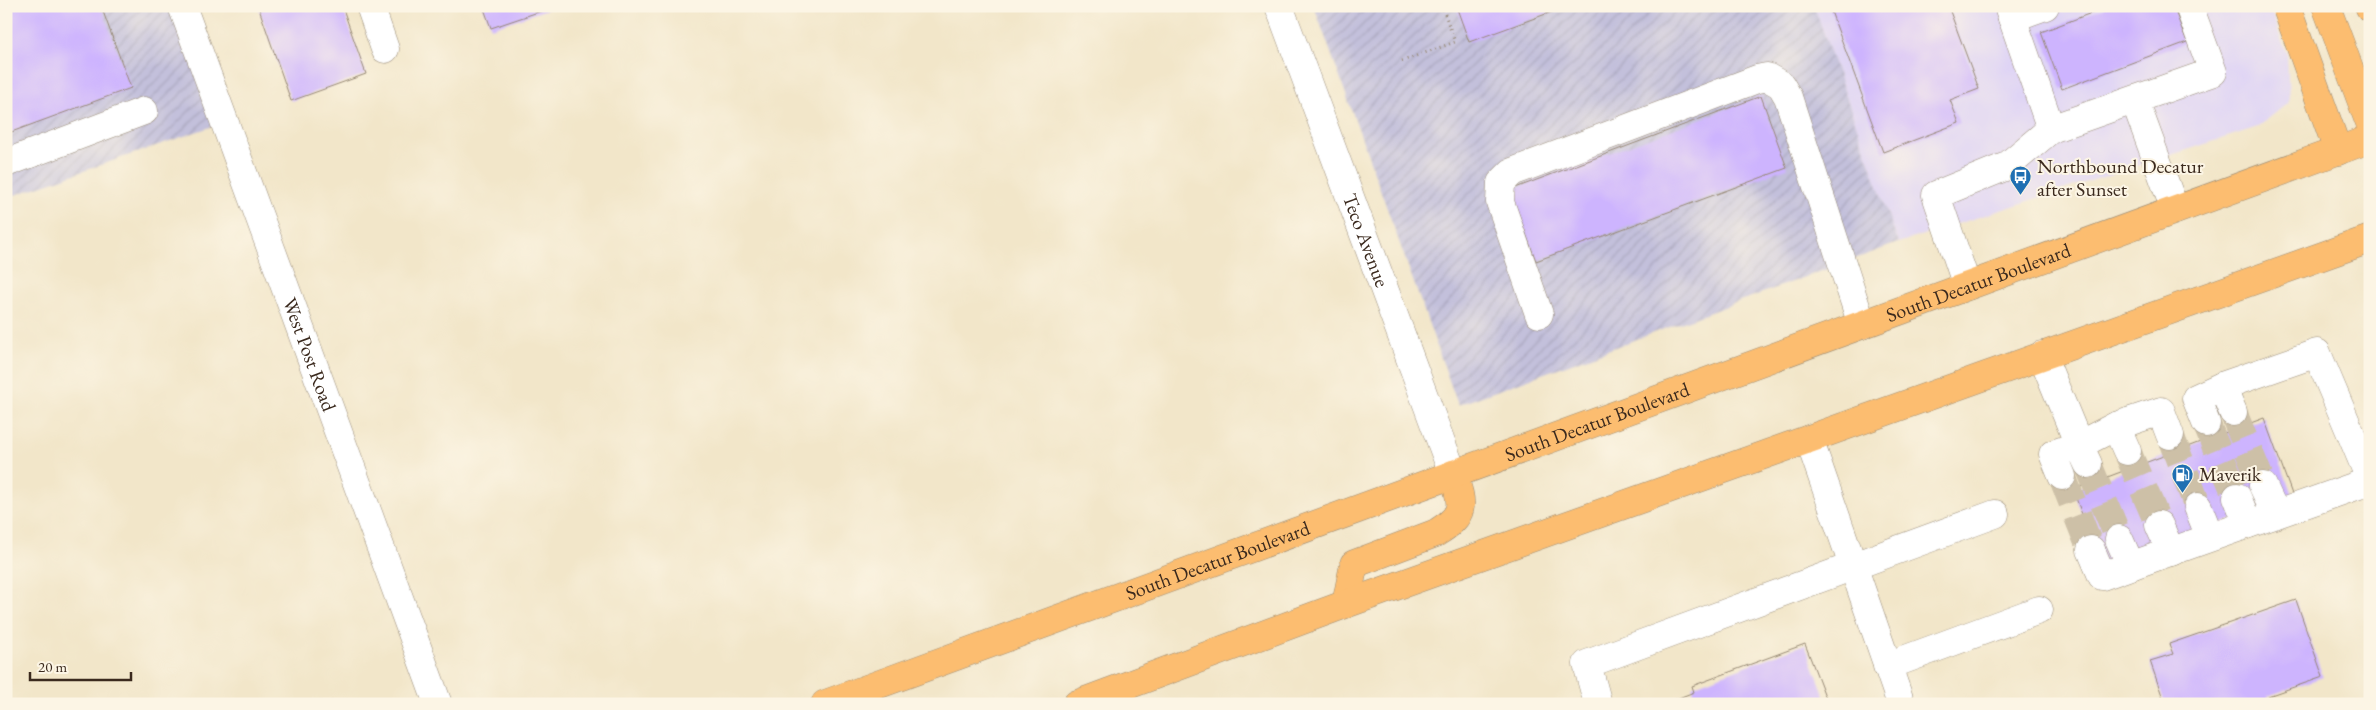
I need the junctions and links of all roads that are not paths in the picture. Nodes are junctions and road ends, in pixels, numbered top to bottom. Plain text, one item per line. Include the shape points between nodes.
1 (182, 6) edge
2 (370, 6) edge
3 (1279, 6) edge
4 (2045, 6) edge
5 (2189, 6) edge
6 (2286, 6) edge
7 (2326, 6) edge
8 (2010, 12) edge
9 (385, 49) dead end
10 (2135, 100) junction
11 (144, 111) dead end
12 (2370, 124) edge
13 (2051, 128) junction
14 (2370, 139) edge
15 (2338, 151) junction
16 (6, 163) edge
17 (2175, 210) junction
18 (2370, 239) edge
19 (1967, 286) junction
20 (1539, 314) dead end
21 (1862, 325) junction
22 (2042, 354) junction
23 (2222, 386) junction
24 (2196, 398) junction
25 (2233, 412) tunnel mouth
26 (2206, 423) tunnel mouth
27 (1808, 439) junction
28 (2084, 454) junction
29 (1453, 474) junction
30 (2062, 476) tunnel mouth
31 (2370, 480) edge
32 (2264, 486) tunnel mouth
33 (2237, 497) tunnel mouth
34 (2198, 507) tunnel mouth
35 (1995, 514) dead end
36 (2276, 514) junction
37 (2159, 524) tunnel mouth
38 (2248, 524) junction
39 (2210, 537) junction
40 (2119, 539) tunnel mouth
41 (2091, 550) tunnel mouth
42 (2171, 552) junction
43 (1852, 566) junction
44 (2131, 566) junction
45 (1346, 604) junction
46 (2039, 610) dead end
47 (1887, 666) junction
48 (438, 704) edge
49 (825, 704) edge
50 (1078, 704) edge
51 (1598, 704) edge
52 (1901, 704) edge

1 - 48 street, West Post Road
2 - 9 street
3 - 29 street, Teco Avenue
4 - 8 street
5 - 10 street via 2213,72
6 - 15 main road
7 - 12 main road
8 - 13 street
10 - 13 street
10 - 17 street
11 - 16 street
13 - 19 street via 2007,166 1936,195
14 - 15 main road, South Decatur Boulevard
15 - 17 main road, South Decatur Boulevard
17 - 19 main road, South Decatur Boulevard
18 - 22 main road
19 - 21 main road, South Decatur Boulevard
20 - 21 street via 1500,202 1501,183 1512,172 1768,77 1781,85 1788,97
21 - 29 main road, South Decatur Boulevard
22 - 27 main road
22 - 28 street
23 - 24 street
23 - 25 street
23 - 31 street via 2317,353
24 - 26 street
24 - 28 street via 2165,423
27 - 43 street
27 - 45 main road
28 - 30 street via 2053,454
29 - 45 main road via 1462,506 1446,527 1354,564
29 - 49 main road, South Decatur Boulevard
31 - 36 street
32 - 36 street
33 - 38 street
34 - 39 street
35 - 43 street
36 - 38 street
37 - 42 street
38 - 39 street
39 - 42 street
40 - 44 street
41 - 44 street via 2102,576
42 - 44 street
43 - 47 street
43 - 51 street via 1587,664
45 - 50 main road
46 - 47 street
47 - 52 street

